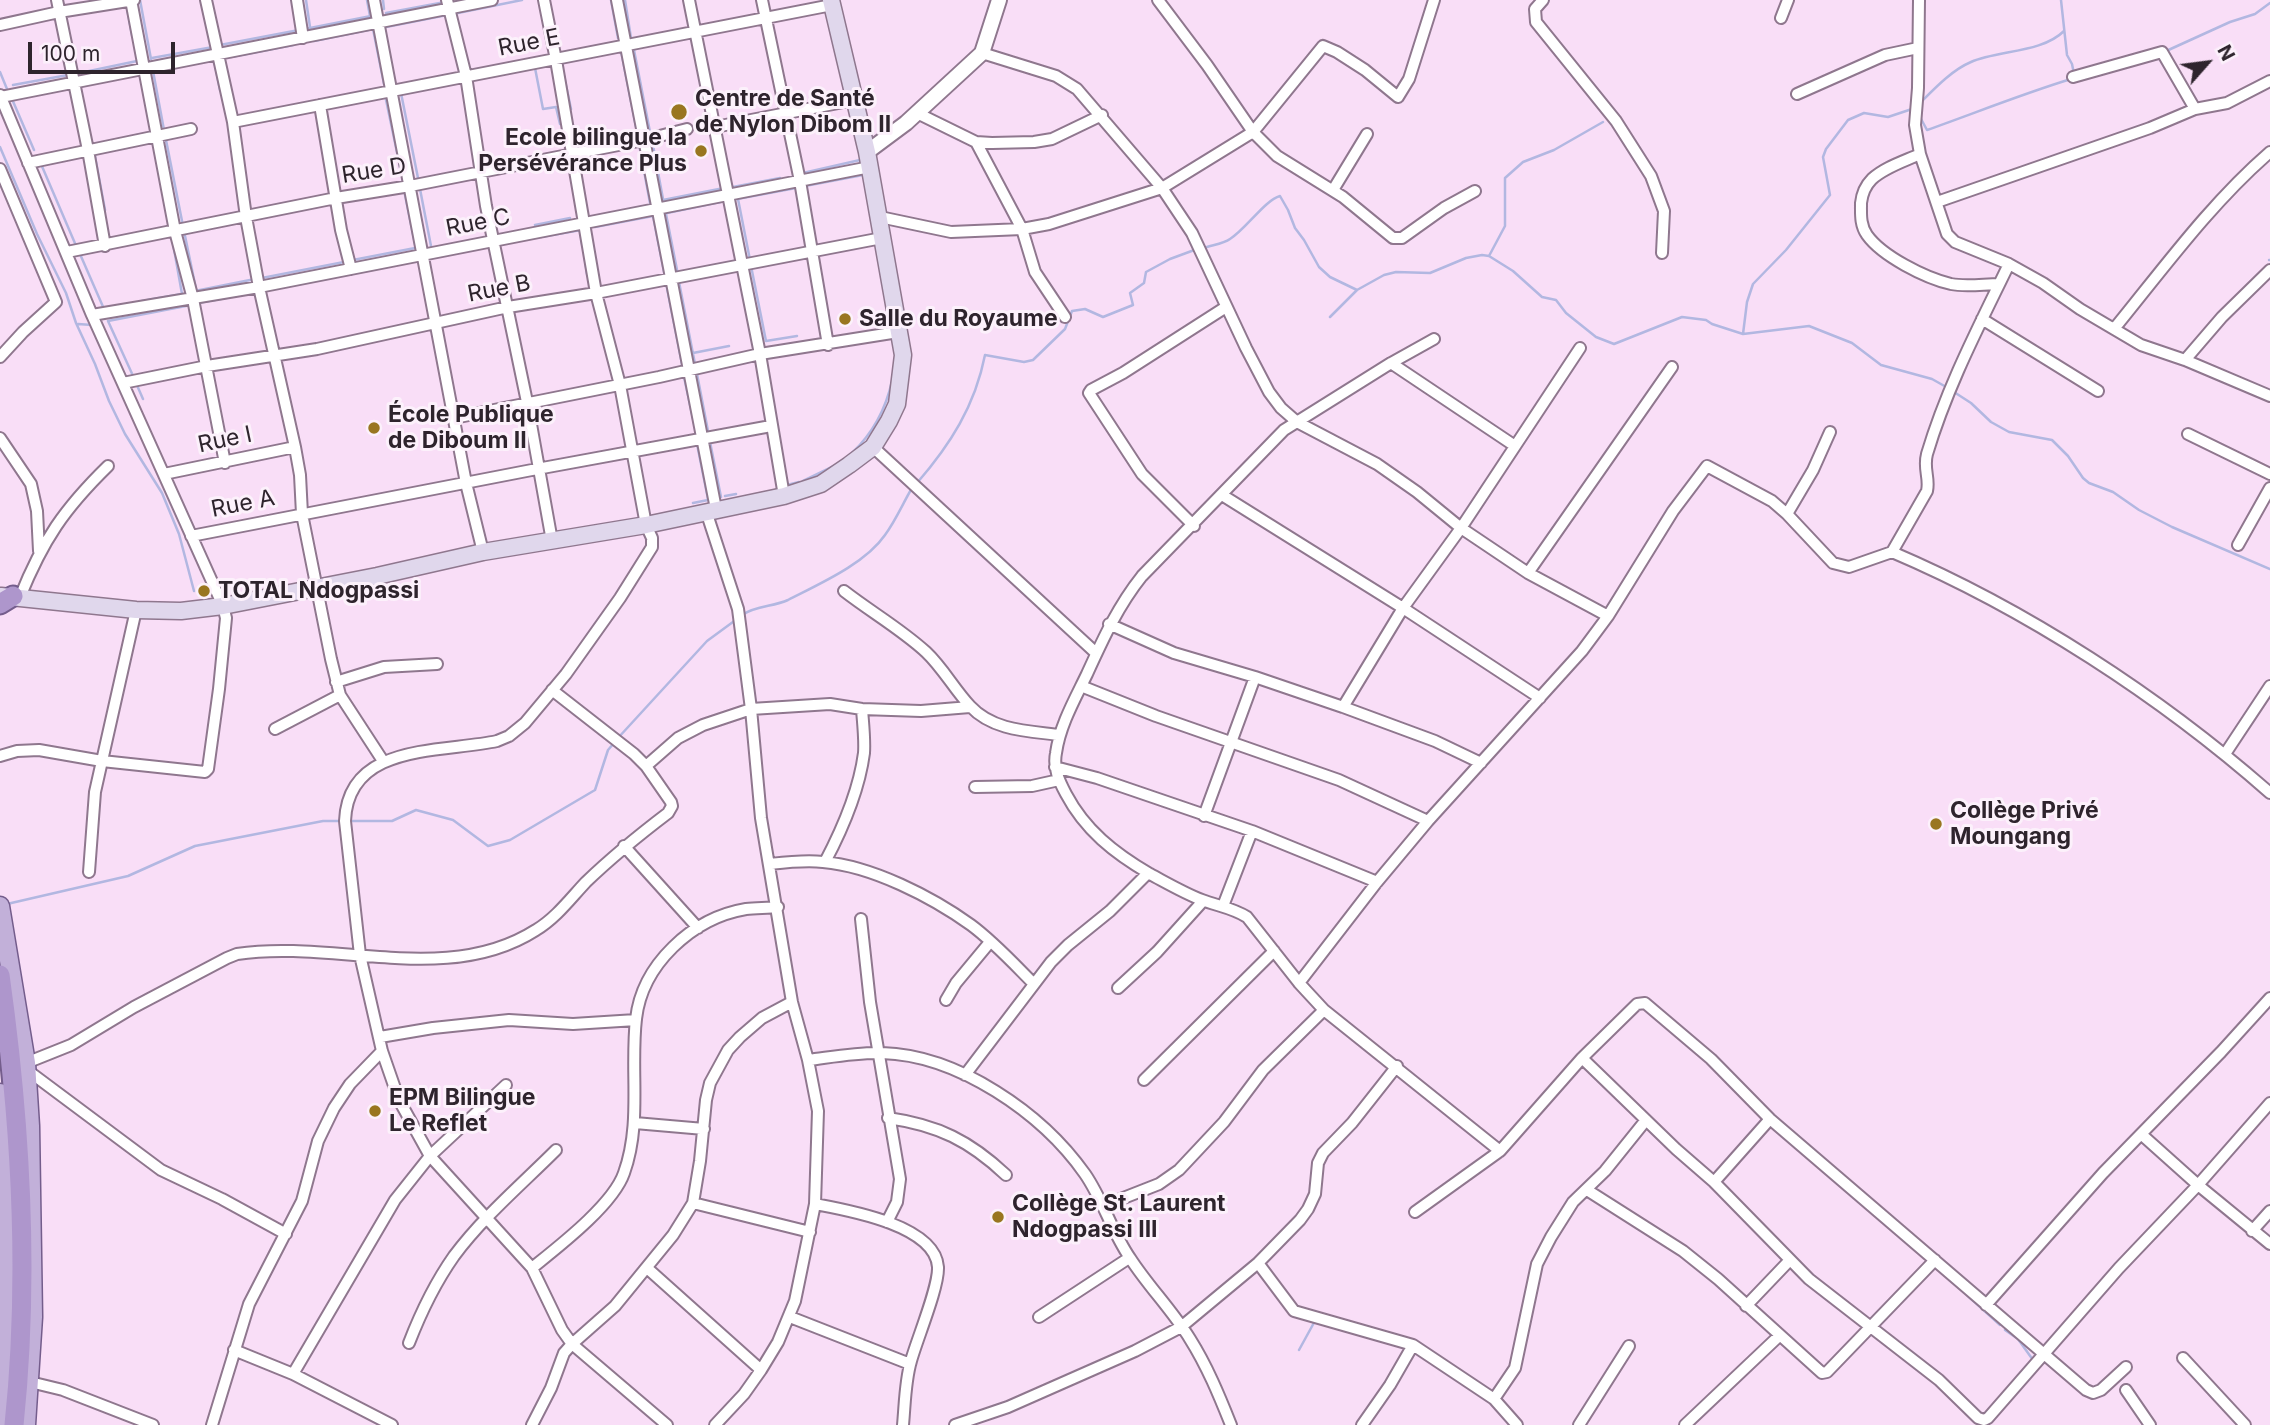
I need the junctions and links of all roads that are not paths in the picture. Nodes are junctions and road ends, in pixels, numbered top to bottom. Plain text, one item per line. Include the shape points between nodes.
1 (132, 0) edge
2 (206, 0) edge
3 (297, 0) edge
4 (374, 0) edge
5 (492, 0) edge
6 (544, 0) edge
7 (617, 0) edge
8 (689, 0) edge
9 (762, 0) edge
10 (999, 0) edge
11 (1158, 0) edge
12 (1434, 0) edge
13 (1543, 0) edge
14 (1787, 0) edge
15 (1919, 0) edge
16 (832, 3) edge
17 (448, 4) edge
18 (58, 6) edge
19 (1781, 18) dead end
20 (765, 19) junction
21 (378, 23) junction
22 (0, 25) edge
23 (695, 33) junction
24 (303, 38) junction
25 (625, 45) junction
26 (1918, 48) junction
27 (217, 53) junction
28 (982, 53) junction
29 (556, 60) junction
30 (144, 69) junction
31 (466, 76) junction
32 (2073, 76) dead end
33 (2270, 81) edge
34 (73, 83) junction
35 (391, 92) junction
36 (1797, 94) dead end
37 (1, 96) edge
38 (854, 100) junction
39 (320, 105) junction
40 (2195, 109) junction
41 (785, 113) junction
42 (917, 113) junction
43 (1102, 115) junction
44 (233, 122) junction
45 (715, 127) junction
46 (687, 129) dead end
47 (191, 130) dead end
48 (1253, 132) junction
49 (1367, 134) dead end
50 (157, 137) junction
51 (644, 140) junction
52 (976, 142) junction
53 (88, 150) junction
54 (2270, 152) edge
55 (572, 153) junction
56 (1920, 154) junction
57 (869, 160) junction
58 (28, 163) junction
59 (0, 169) edge
60 (482, 172) junction
61 (800, 181) junction
62 (3, 182) edge
63 (410, 187) junction
64 (1162, 188) junction
65 (1333, 190) junction
66 (1475, 191) dead end
67 (729, 195) junction
68 (336, 198) junction
69 (1937, 202) junction
70 (656, 208) junction
71 (246, 217) junction
72 (880, 217) junction
73 (584, 223) junction
74 (1022, 229) junction
75 (175, 231) junction
76 (882, 238) junction
77 (494, 241) junction
78 (105, 246) junction
79 (812, 250) junction
80 (67, 252) junction
81 (1662, 253) dead end
82 (424, 254) junction
83 (742, 264) junction
84 (2010, 264) junction
85 (351, 269) junction
86 (2270, 270) edge
87 (670, 277) junction
88 (2000, 284) junction
89 (259, 287) junction
90 (596, 293) junction
91 (194, 299) junction
92 (508, 307) junction
93 (1226, 307) junction
94 (92, 315) junction
95 (1065, 317) dead end
96 (1982, 319) junction
97 (437, 323) junction
98 (2113, 329) junction
99 (898, 332) junction
100 (1434, 339) dead end
101 (828, 345) junction
102 (1580, 348) dead end
103 (760, 354) junction
104 (273, 355) junction
105 (0, 358) edge
106 (2185, 360) junction
107 (1391, 363) junction
108 (207, 366) junction
109 (1672, 367) dead end
110 (688, 371) junction
111 (123, 383) junction
112 (620, 385) junction
113 (2098, 391) dead end
114 (2268, 392) edge
115 (527, 402) junction
116 (454, 418) junction
117 (1297, 422) junction
118 (771, 426) junction
119 (1830, 432) dead end
120 (2188, 434) dead end
121 (0, 438) edge
122 (701, 439) junction
123 (873, 446) junction
124 (1515, 446) junction
125 (295, 447) junction
126 (633, 451) junction
127 (225, 463) junction
128 (108, 466) dead end
129 (537, 468) junction
130 (164, 474) junction
131 (2270, 474) edge
132 (466, 483) junction
133 (2270, 488) edge
134 (1222, 495) junction
135 (784, 496) junction
136 (711, 510) junction
137 (302, 514) junction
138 (1787, 514) junction
139 (646, 525) junction
140 (1194, 526) junction
141 (1461, 528) junction
142 (191, 536) junction
143 (552, 541) junction
144 (2238, 545) dead end
145 (39, 552) junction
146 (483, 552) junction
147 (1892, 552) junction
148 (1528, 573) junction
149 (318, 587) junction
150 (844, 591) dead end
151 (8, 598) edge
152 (223, 606) junction
153 (1403, 608) junction
154 (136, 610) junction
155 (1608, 616) junction
156 (1109, 624) junction
157 (1096, 653) junction
158 (437, 664) dead end
159 (1255, 677) junction
160 (337, 682) junction
161 (1081, 686) junction
162 (2270, 686) edge
163 (552, 690) junction
164 (340, 695) junction
165 (1540, 698) junction
166 (970, 707) junction
167 (1343, 707) junction
168 (751, 709) junction
169 (862, 709) junction
170 (275, 729) dead end
171 (1060, 735) junction
172 (1233, 742) junction
173 (2225, 754) junction
174 (0, 756) edge
175 (102, 761) junction
176 (383, 761) junction
177 (1481, 763) junction
178 (646, 766) junction
179 (1055, 767) junction
180 (1059, 780) junction
181 (975, 787) dead end
182 (2270, 793) edge
183 (1204, 816) junction
184 (1428, 821) junction
185 (1252, 831) junction
186 (624, 846) junction
187 (825, 862) junction
188 (770, 864) junction
189 (89, 872) dead end
190 (1148, 873) junction
191 (1377, 882) junction
192 (1203, 901) junction
193 (1223, 906) junction
194 (778, 907) junction
195 (2, 914) edge
196 (861, 919) dead end
197 (698, 928) junction
198 (990, 942) junction
199 (1274, 951) junction
200 (360, 955) junction
201 (0, 975) edge
202 (1299, 983) junction
203 (1034, 984) junction
204 (1118, 988) dead end
205 (2270, 998) edge
206 (946, 1000) dead end
207 (792, 1002) junction
208 (1324, 1010) junction
209 (636, 1020) junction
210 (380, 1037) junction
211 (383, 1051) junction
212 (880, 1052) junction
213 (1582, 1058) junction
214 (808, 1060) junction
215 (27, 1066) junction
216 (1397, 1066) junction
217 (965, 1075) junction
218 (1144, 1080) dead end
219 (506, 1086) dead end
220 (0, 1094) edge
221 (2270, 1103) edge
222 (0, 1117) edge
223 (888, 1118) junction
224 (1770, 1119) junction
225 (1646, 1120) junction
226 (635, 1123) junction
227 (704, 1129) junction
228 (2141, 1134) junction
229 (556, 1150) dead end
230 (1500, 1151) junction
231 (430, 1156) junction
232 (1006, 1175) dead end
233 (1714, 1182) junction
234 (2198, 1185) junction
235 (1587, 1190) junction
236 (693, 1203) junction
237 (815, 1204) junction
238 (1103, 1206) junction
239 (2270, 1211) edge
240 (1415, 1212) dead end
241 (488, 1218) junction
242 (887, 1222) junction
243 (2252, 1231) junction
244 (810, 1233) junction
245 (286, 1234) junction
246 (2270, 1244) edge
247 (1129, 1258) junction
248 (1934, 1260) junction
249 (1790, 1261) junction
250 (1258, 1263) junction
251 (532, 1268) junction
252 (647, 1268) junction
253 (4, 1302) edge
254 (1986, 1305) junction
255 (1746, 1306) junction
256 (790, 1317) junction
257 (1039, 1317) dead end
258 (1181, 1326) junction
259 (1870, 1326) junction
260 (1779, 1336) junction
261 (409, 1343) dead end
262 (572, 1344) junction
263 (1413, 1345) junction
264 (1629, 1346) dead end
265 (234, 1350) junction
266 (2045, 1355) junction
267 (2183, 1358) dead end
268 (910, 1364) junction
269 (2126, 1367) dead end
270 (761, 1370) junction
271 (293, 1374) junction
272 (30, 1382) junction
273 (2126, 1390) dead end
274 (1494, 1399) junction
275 (0, 1423) edge
276 (14, 1425) edge
277 (26, 1425) edge
278 (153, 1425) edge
279 (212, 1425) edge
280 (391, 1425) edge
281 (532, 1425) edge
282 (667, 1425) edge
283 (715, 1425) edge
284 (903, 1425) edge
285 (955, 1425) edge
286 (1231, 1425) edge
287 (1362, 1425) edge
288 (1517, 1425) edge
289 (1579, 1425) edge
290 (1685, 1425) edge
291 (2150, 1425) edge
292 (2245, 1425) edge

1 - 18 street
1 - 30 street
2 - 27 street
3 - 24 street
4 - 21 street
5 - 17 street
6 - 29 street
7 - 25 street
8 - 23 street
9 - 20 street
10 - 28 street
11 - 48 street
12 - 48 street via 1409,79 1398,97 1366,70 1323,46
13 - 81 street via 1535,9 1536,22 1609,112 1651,176 1664,211
14 - 19 street
15 - 26 street
16 - 20 street, Rue E
16 - 38 main road
17 - 21 street
17 - 31 street
18 - 22 street
18 - 34 street
20 - 23 street, Rue E
20 - 41 street
21 - 24 street
21 - 35 street
23 - 25 street, Rue E
23 - 45 street
24 - 27 street
25 - 29 street, Rue E
25 - 51 street
26 - 36 street via 1885,55
26 - 56 street via 1915,125
27 - 30 street
27 - 44 street
28 - 42 street
28 - 43 street via 1056,76 1077,89
29 - 31 street, Rue E
29 - 55 street
30 - 34 street
30 - 50 street
31 - 35 street, Rue E
31 - 60 street
32 - 40 street via 2162,52
33 - 40 street via 2227,103
34 - 37 street
34 - 53 street
35 - 39 street, Rue E
35 - 63 street
37 - 58 street
38 - 41 street
38 - 57 main road
39 - 44 street, Rue E
39 - 68 street
40 - 69 street
41 - 45 street
41 - 61 street
42 - 52 street
42 - 57 street
43 - 52 street via 1052,139
43 - 64 street
44 - 71 street
45 - 67 street
46 - 51 street, Rue D
47 - 50 street
48 - 64 street
48 - 65 street via 1289,166
49 - 65 street
50 - 53 street
50 - 75 street
51 - 55 street, Rue D
51 - 70 street
52 - 74 street
53 - 58 street
53 - 78 street
54 - 98 street via 2206,217
55 - 60 street, Rue D
55 - 73 street
56 - 69 street
56 - 88 street via 1888,169 1865,187 1861,215 1867,235 1929,277 1954,285
57 - 61 street, Rue C
57 - 72 main road
58 - 80 street
59 - 62 street
60 - 63 street, Rue D
60 - 77 street
61 - 67 street, Rue C
61 - 79 street
62 - 105 street via 56,302
63 - 68 street, Rue D
63 - 82 street
64 - 74 street
64 - 93 street via 1192,233
65 - 66 street via 1398,239
67 - 70 street, Rue C
67 - 83 street
68 - 71 street, Rue D
68 - 85 street
69 - 84 street via 1947,234 1955,242
70 - 73 street, Rue C
70 - 87 street
71 - 75 street, Rue D
71 - 89 street
72 - 74 street via 951,232
72 - 76 main road
73 - 77 street, Rue C
73 - 90 street
74 - 95 street via 1035,272
75 - 78 street, Rue D
75 - 91 street
76 - 79 street, Rue B
76 - 99 main road
77 - 82 street, Rue C
77 - 92 street
78 - 80 street, Rue D
79 - 83 street, Rue B
79 - 101 street
80 - 94 street
82 - 85 street, Rue C
82 - 97 street
83 - 87 street, Rue B
83 - 103 street
84 - 88 street
84 - 98 street
85 - 89 street, Rue C
86 - 106 street
87 - 90 street, Rue B
87 - 110 street
88 - 96 street
89 - 91 street, Rue C
89 - 104 street
90 - 92 street, Rue B
90 - 112 street
91 - 94 street, Rue C
91 - 108 street
92 - 97 street, Rue B
92 - 115 street
93 - 117 street via 1269,392
93 - 140 street via 1089,393 1142,474
94 - 111 street
96 - 113 street
96 - 147 street via 1927,453 1927,491
97 - 104 street, Rue B
97 - 116 street
98 - 106 street via 2141,345
99 - 101 street
99 - 123 main road via 903,355 897,404
100 - 107 street
101 - 103 street
102 - 124 street
103 - 110 street
103 - 118 street
104 - 108 street, Rue B
104 - 125 street
106 - 114 street
107 - 117 street
107 - 124 street
108 - 111 street, Rue B
108 - 127 street
109 - 148 street
110 - 112 street
110 - 122 street
111 - 130 street
112 - 115 street
112 - 126 street
115 - 116 street
115 - 129 street
116 - 132 street
117 - 134 street via 1274,439
117 - 141 street via 1377,464
118 - 122 street, Rue A
118 - 135 street
119 - 138 street
120 - 131 street
121 - 145 street via 33,491
122 - 126 street, Rue A
122 - 136 street
123 - 135 main road via 821,484
123 - 157 street
124 - 141 street
125 - 127 street, Rue I
125 - 137 street
126 - 129 street, Rue A
126 - 139 street
127 - 130 street, Rue I
128 - 145 street via 62,517
129 - 132 street, Rue A
129 - 143 street
130 - 142 street
132 - 137 street, Rue A
132 - 146 street
133 - 144 street
134 - 140 street
134 - 153 street
135 - 136 main road
136 - 139 main road
136 - 168 street via 738,608
137 - 142 street, Rue A
137 - 149 street
138 - 147 street via 1833,564 1849,567
138 - 155 street via 1772,501 1705,467
139 - 143 main road
139 - 163 street via 653,547 649,556
140 - 156 street via 1142,576
141 - 148 street
141 - 153 street
142 - 152 street
143 - 146 main road
145 - 151 street
146 - 149 main road
147 - 173 street via 1974,589 2101,665
148 - 155 street
149 - 152 main road
149 - 160 street
150 - 166 street via 928,654
151 - 154 main road
152 - 154 main road
152 - 175 street via 226,618 208,769
153 - 165 street
153 - 167 street
154 - 175 street
155 - 165 street
156 - 157 street
156 - 159 street via 1174,653
157 - 161 street
158 - 160 street via 384,667
159 - 167 street
159 - 172 street
160 - 164 street
161 - 171 street
161 - 172 street
162 - 173 street
163 - 176 street via 509,736 477,746
163 - 178 street
164 - 170 street
164 - 176 street
165 - 177 street
166 - 169 street
166 - 171 street via 997,725
167 - 177 street
168 - 169 street via 830,704
168 - 178 street via 678,738
168 - 188 street
169 - 187 street via 864,751 859,779
171 - 179 street
172 - 183 street
172 - 184 street via 1339,780
173 - 182 street
174 - 175 street via 39,750
175 - 189 street
176 - 200 street via 369,771 345,805
177 - 184 street
178 - 186 street via 672,806
179 - 180 street
179 - 183 street
180 - 181 street via 1032,786
180 - 190 street via 1089,829
183 - 185 street
184 - 191 street
185 - 191 street
185 - 193 street
186 - 197 street
186 - 200 street via 548,922 492,950 462,957
187 - 188 street
187 - 198 street via 874,874 911,890
188 - 194 street
190 - 192 street
190 - 203 street via 1068,945
191 - 202 street
192 - 193 street
192 - 204 street
193 - 199 street via 1247,917
194 - 197 street via 745,909
194 - 207 street
195 - 215 main road
196 - 212 street
197 - 209 street via 671,948 650,976
198 - 203 street
198 - 206 street
199 - 202 street
199 - 218 street
200 - 210 street
200 - 215 street via 246,953 226,958
201 - 276 highway via 22,1192
202 - 208 street
203 - 217 street
205 - 228 street
207 - 214 street
207 - 227 street via 762,1018 728,1050 710,1083
208 - 216 street
208 - 238 street via 1263,1070 1224,1122 1179,1170 1159,1184
209 - 210 street via 573,1024 509,1020
209 - 226 street
210 - 211 street
211 - 231 street via 399,1100
211 - 245 street via 334,1108
212 - 214 street
212 - 217 street via 931,1061
212 - 223 street
213 - 224 street via 1637,1004 1645,1003 1711,1059
213 - 225 street
213 - 230 street
214 - 237 street via 818,1111
215 - 245 street via 162,1170
215 - 272 main road via 33,1231
216 - 230 street
216 - 250 street via 1322,1153 1308,1209
217 - 238 street via 1017,1105 1060,1142
219 - 231 street
220 - 222 main road
221 - 234 street
222 - 253 main road via 7,1208
223 - 232 street via 969,1143
223 - 242 street via 900,1178 897,1202
224 - 233 street
224 - 248 street
225 - 233 street
225 - 235 street
226 - 227 street
226 - 251 street via 624,1174 615,1191
227 - 236 street
228 - 234 street
228 - 254 street
229 - 241 street
230 - 240 street
231 - 241 street
231 - 271 street via 395,1200
233 - 249 street
234 - 243 street
234 - 266 street
235 - 255 street via 1683,1251
235 - 274 street via 1566,1212 1537,1265 1515,1368
236 - 244 street
236 - 252 street
237 - 242 street
237 - 244 street
238 - 247 street
239 - 243 street
241 - 251 street
241 - 261 street via 454,1256 424,1306
242 - 268 street via 924,1243 938,1268
243 - 246 street
244 - 256 street
245 - 265 street via 249,1304
247 - 257 street
247 - 258 street
248 - 254 street
248 - 259 street
249 - 255 street
249 - 259 street
250 - 258 street
250 - 263 street via 1294,1311
251 - 262 street
252 - 262 street via 615,1306
252 - 270 street
253 - 275 main road
254 - 266 street
255 - 260 street
256 - 268 street
256 - 270 street
258 - 285 street via 1008,1407
258 - 286 street
259 - 260 street via 1822,1373
259 - 266 street via 1984,1420
260 - 290 street
262 - 281 street
262 - 282 street
263 - 274 street
263 - 287 street
264 - 289 street
265 - 271 street
265 - 279 street
266 - 269 street via 2093,1393
267 - 292 street
268 - 284 street
270 - 283 street
271 - 280 street
272 - 277 main road
272 - 278 street
273 - 291 street
274 - 288 street

